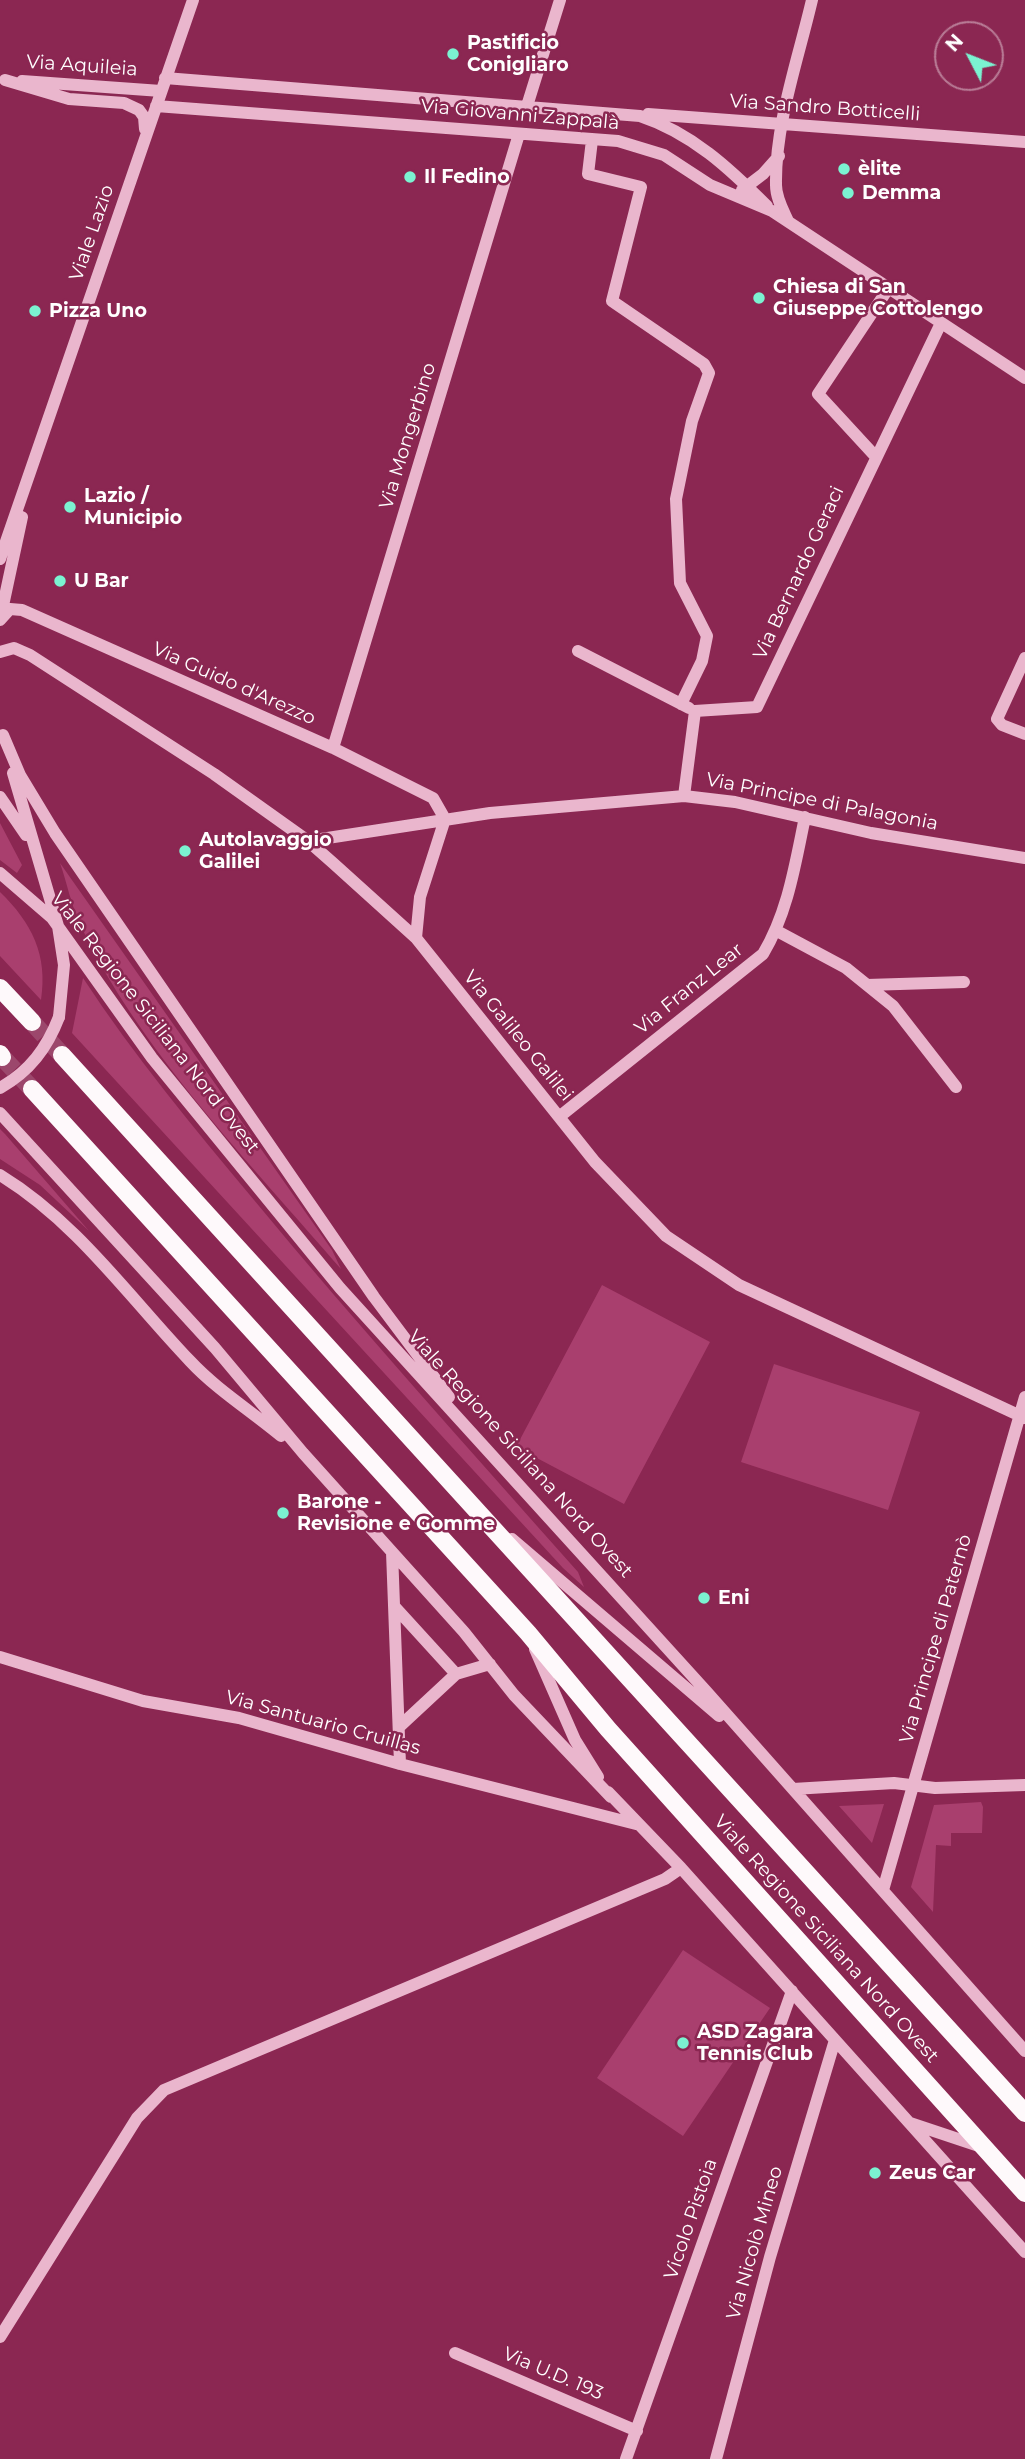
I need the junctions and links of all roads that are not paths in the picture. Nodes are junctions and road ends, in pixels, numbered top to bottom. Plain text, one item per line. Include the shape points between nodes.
1 (193, 0) edge
2 (560, 0) edge
3 (812, 0) edge
4 (165, 78) junction
5 (2, 79) edge
6 (161, 91) junction
7 (156, 106) junction
8 (527, 106) junction
9 (622, 113) junction
10 (783, 124) junction
11 (519, 134) junction
12 (592, 140) junction
13 (144, 142) junction
14 (1025, 142) edge
15 (779, 156) junction
16 (724, 163) junction
17 (710, 185) junction
18 (747, 187) junction
19 (732, 194) junction
20 (772, 211) junction
21 (788, 222) junction
22 (888, 289) junction
23 (941, 323) junction
24 (1025, 378) edge
25 (876, 457) junction
26 (33, 462) junction
27 (0, 559) edge
28 (0, 621) edge
29 (578, 651) dead end
30 (0, 652) edge
31 (1025, 658) edge
32 (681, 704) junction
33 (695, 711) junction
34 (1, 729) edge
35 (1025, 734) edge
36 (333, 748) junction
37 (684, 796) junction
38 (0, 797) edge
39 (805, 817) junction
40 (445, 819) junction
41 (308, 841) junction
42 (35, 851) junction
43 (1025, 858) edge
44 (0, 873) edge
45 (58, 926) junction
46 (777, 931) junction
47 (415, 939) junction
48 (964, 982) dead end
49 (867, 985) junction
50 (0, 988) edge
51 (32, 1023) tunnel mouth
52 (62, 1055) tunnel mouth
53 (0, 1087) edge
54 (956, 1087) dead end
55 (32, 1089) tunnel mouth
56 (0, 1114) edge
57 (559, 1117) junction
58 (0, 1175) edge
59 (1025, 1398) edge
60 (1022, 1417) edge
61 (303, 1453) junction
62 (521, 1488) junction
63 (469, 1502) junction
64 (392, 1552) junction
65 (394, 1605) junction
66 (528, 1633) junction
67 (0, 1657) edge
68 (489, 1664) junction
69 (456, 1674) junction
70 (399, 1727) junction
71 (757, 1748) junction
72 (400, 1764) junction
73 (914, 1783) junction
74 (1025, 1785) edge
75 (793, 1789) junction
76 (611, 1797) junction
77 (637, 1824) junction
78 (681, 1868) junction
79 (883, 1890) junction
80 (792, 1991) junction
81 (835, 2040) junction
82 (1025, 2051) edge
83 (1025, 2113) edge
84 (909, 2123) junction
85 (983, 2147) junction
86 (1025, 2193) edge
87 (1025, 2252) edge
88 (0, 2337) edge
89 (455, 2353) dead end
90 (637, 2431) junction
91 (626, 2459) edge
92 (716, 2459) edge

1 - 4 street, Viale Lazio
2 - 8 street
3 - 10 street
4 - 6 street, Viale Lazio
4 - 8 street, Via Giovanni Zappalà
5 - 6 street, Via Aquileia
5 - 13 street via 58,96 133,105 144,117
6 - 7 street, Viale Lazio
7 - 11 street, Via Giovanni Zappalà
7 - 13 street, Viale Lazio
8 - 9 street, Via Giovanni Zappalà
9 - 10 street, Via Sandro Botticelli
9 - 16 street, Via Giovanni Zappalà via 656,121
10 - 14 street, Via Sandro Botticelli
10 - 15 street
11 - 12 street, Via Giovanni Zappalà
11 - 36 street, Via Mongerbino
12 - 17 street, Via Giovanni Zappalà via 664,155
12 - 32 street via 589,174 641,187 612,301 704,364 709,373 692,421 676,499 680,583 706,636 702,661
13 - 26 street, Viale Lazio
15 - 18 street
15 - 21 street via 776,186
16 - 17 street via 725,172
16 - 18 street, Via Giovanni Zappalà
17 - 19 street, Via Giovanni Zappalà
18 - 19 street
18 - 20 street, Via Giovanni Zappalà
19 - 20 street, Via Giovanni Zappalà
20 - 21 street, Via Giovanni Zappalà
21 - 22 street, Via Giovanni Zappalà
22 - 23 street, Via Giovanni Zappalà
22 - 25 street via 818,394
23 - 24 street, Via Giovanni Zappalà
23 - 25 street, Via Bernardo Geraci
25 - 33 street, Via Bernardo Geraci via 757,707
26 - 27 street, Viale Lazio
26 - 28 street
28 - 36 street, Via Guido d'Arezzo via 10,609 22,610
29 - 32 street
30 - 41 street, Via Galileo Galilei via 14,648 30,655
31 - 35 street via 997,719
32 - 33 street
33 - 37 street
34 - 42 street
34 - 62 street via 20,775 55,833 374,1297
36 - 40 street, Via Guido d'Arezzo via 433,798
37 - 39 street, Via Principe di Palagonia
37 - 40 street, Via Principe di Palagonia
38 - 42 street
39 - 43 street, Via Principe di Palagonia via 871,833
39 - 46 street, Via Franz Lear
40 - 41 street, Via Principe di Palagonia
40 - 47 street via 420,897
41 - 47 street, Via Galileo Galilei
42 - 45 street
44 - 45 street, Viale Regione Siciliana Nord Ovest
45 - 53 street, bridge via 64,965 59,1017 40,1055 17,1078
45 - 62 street, Viale Regione Siciliana Nord Ovest via 152,1058 278,1213
46 - 49 street via 846,968
46 - 57 street, Via Franz Lear via 763,954
47 - 57 street, Via Galileo Galilei
48 - 49 street
49 - 54 street via 893,1006
50 - 51 main road
52 - 63 main road, Viale Regione Siciliana Nord Ovest
55 - 66 main road, Viale Regione Siciliana Nord Ovest
56 - 61 street via 215,1348
57 - 60 street, Via Galileo Galilei via 638,1210 702,1263 739,1285
58 - 61 street via 59,1219 192,1364
59 - 60 street, Via Principe di Paternò
60 - 73 street, Via Principe di Paternò
61 - 64 street
62 - 71 street, Viale Regione Siciliana Nord Ovest
63 - 71 street
63 - 83 main road, Viale Regione Siciliana Nord Ovest
64 - 65 street
64 - 68 street
65 - 69 street
65 - 70 street
66 - 76 street via 575,1740
66 - 85 main road, Viale Regione Siciliana Nord Ovest
67 - 72 street, Via Santuario Cruillas via 143,1701 239,1718
68 - 69 street
68 - 76 street
69 - 70 street
70 - 72 street
71 - 75 street, Viale Regione Siciliana Nord Ovest
72 - 77 street, Via Santuario Cruillas
73 - 74 street via 935,1788
73 - 75 street
73 - 79 street, Via Principe di Paternò
75 - 79 street, Viale Regione Siciliana Nord Ovest
76 - 77 street
77 - 78 street
78 - 80 street
78 - 88 street via 665,1879 163,2090 137,2118
79 - 82 street, Viale Regione Siciliana Nord Ovest
80 - 81 street
80 - 90 street, Vicolo Pistoia
81 - 84 street
81 - 92 street, Via Nicolò Mineo
84 - 85 street
84 - 87 street
85 - 86 main road, Viale Regione Siciliana Nord Ovest
89 - 90 street, Via U.D. 193
90 - 91 street, Vicolo Pistoia

